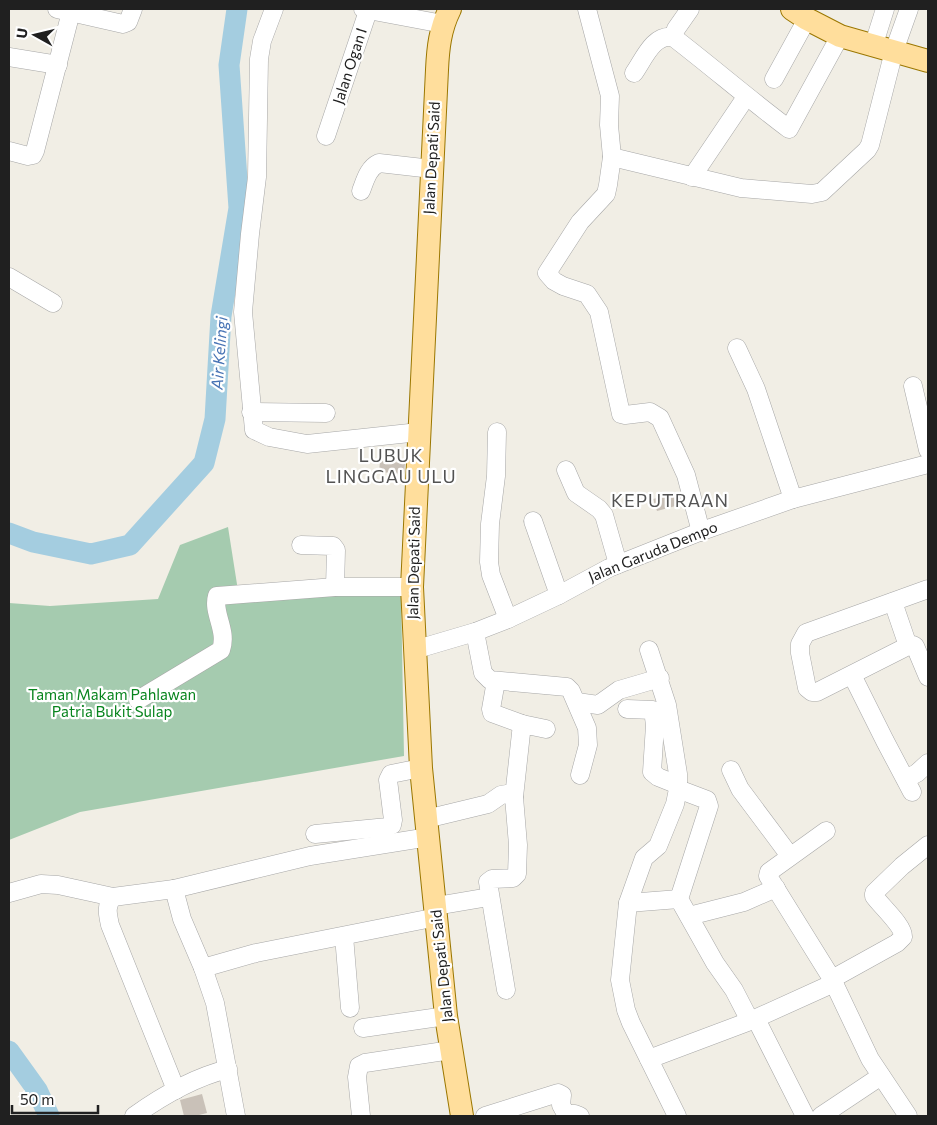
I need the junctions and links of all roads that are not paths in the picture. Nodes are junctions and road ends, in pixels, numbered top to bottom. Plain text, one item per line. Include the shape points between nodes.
1 (133, 9) edge
2 (274, 9) edge
3 (587, 9) edge
4 (690, 9) edge
5 (885, 9) edge
6 (909, 9) edge
7 (64, 10) edge
8 (365, 10) edge
9 (799, 14) edge
10 (446, 16) edge
11 (840, 36) junction
12 (673, 37) junction
13 (884, 49) junction
14 (9, 57) edge
15 (928, 61) edge
16 (58, 65) junction
17 (634, 73) dead end
18 (774, 79) dead end
19 (746, 97) junction
20 (326, 136) dead end
21 (9, 151) edge
22 (612, 157) junction
23 (432, 169) junction
24 (692, 176) junction
25 (361, 191) dead end
26 (9, 277) edge
27 (53, 304) dead end
28 (737, 348) dead end
29 (913, 386) dead end
30 (252, 412) junction
31 (326, 414) dead end
32 (419, 432) junction
33 (498, 432) dead end
34 (928, 450) edge
35 (928, 464) edge
36 (566, 470) dead end
37 (793, 499) junction
38 (532, 521) dead end
39 (700, 532) junction
40 (301, 545) dead end
41 (618, 564) junction
42 (335, 588) junction
43 (412, 588) junction
44 (928, 589) edge
45 (559, 595) junction
46 (893, 602) junction
47 (508, 619) junction
48 (475, 632) junction
49 (908, 646) junction
50 (414, 650) junction
51 (649, 650) dead end
52 (926, 666) edge
53 (852, 675) junction
54 (660, 678) junction
55 (496, 681) junction
56 (138, 700) dead end
57 (577, 702) junction
58 (660, 707) junction
59 (627, 709) dead end
60 (522, 724) junction
61 (546, 729) dead end
62 (928, 763) edge
63 (421, 768) junction
64 (731, 770) dead end
65 (580, 775) dead end
66 (678, 787) junction
67 (514, 797) junction
68 (427, 828) junction
69 (826, 831) dead end
70 (315, 834) dead end
71 (928, 845) edge
72 (790, 856) junction
73 (776, 888) junction
74 (174, 889) junction
75 (9, 893) edge
76 (113, 897) junction
77 (489, 897) junction
78 (679, 899) junction
79 (628, 903) junction
80 (436, 911) junction
81 (689, 916) junction
82 (344, 936) junction
83 (204, 968) junction
84 (833, 981) junction
85 (506, 990) dead end
86 (350, 1008) dead end
87 (446, 1016) junction
88 (753, 1020) junction
89 (363, 1028) dead end
90 (450, 1050) junction
91 (650, 1059) junction
92 (228, 1069) junction
93 (881, 1076) junction
94 (176, 1090) junction
95 (134, 1116) edge
96 (236, 1116) edge
97 (361, 1116) edge
98 (462, 1116) edge
99 (485, 1116) edge
100 (580, 1116) edge
101 (677, 1116) edge
102 (805, 1116) edge
103 (820, 1116) edge
104 (908, 1116) edge

1 - 7 street via 128,22 123,24
2 - 30 street via 259,59 257,178 243,312
3 - 22 street via 610,96
4 - 12 street
5 - 13 street
6 - 13 street
7 - 16 street
8 - 10 street, Jalan Ogan I
8 - 20 street, Jalan Ogan I
9 - 11 main road
9 - 18 street
10 - 23 main road, Jalan Depati Said via 438,45
11 - 13 main road
11 - 19 street via 789,129
12 - 17 street via 656,40
12 - 19 street
13 - 15 main road
13 - 24 street via 870,144 822,192 757,190
14 - 16 street
16 - 21 street via 33,155
19 - 24 street
22 - 24 street
22 - 39 street via 606,194 580,222 547,273 559,284 592,298 599,312 621,414 650,412 660,418 686,475
23 - 25 street via 379,163 369,171
23 - 32 main road, Jalan Depati Said
26 - 27 street
28 - 37 street via 756,389
29 - 34 street
30 - 31 street
30 - 32 street via 254,430 261,435 307,444
32 - 43 main road, Jalan Depati Said
33 - 47 street via 489,562
35 - 37 street, Jalan Garuda Dempo
36 - 41 street via 576,493 604,515
37 - 39 street, Jalan Garuda Dempo
38 - 45 street
39 - 41 street, Jalan Garuda Dempo
40 - 42 street via 333,546 336,550
41 - 45 street, Jalan Garuda Dempo
42 - 43 street
42 - 56 street via 217,596 224,640 221,650
43 - 50 main road, Jalan Depati Said
44 - 46 street
45 - 47 street, Jalan Garuda Dempo
46 - 49 street
46 - 53 street via 806,633 802,638 800,653 807,688 812,692
47 - 48 street, Jalan Garuda Dempo
48 - 50 street, Jalan Garuda Dempo
48 - 55 street via 483,672 490,680
49 - 52 street via 913,645
49 - 53 street
50 - 63 main road, Jalan Depati Said
51 - 54 street
53 - 62 street via 909,786
54 - 57 street via 619,690 598,705
54 - 58 street
55 - 57 street via 567,687
55 - 60 street via 492,712
57 - 65 street via 587,728 588,745
58 - 59 street
58 - 66 street via 678,774
58 - 66 street via 655,725 652,772
60 - 61 street
60 - 67 street
63 - 68 main road, Jalan Depati Said
63 - 70 street via 389,777 392,825
64 - 72 street via 740,789
66 - 78 street via 707,800 710,806
66 - 79 street via 675,804 658,846 644,858
67 - 68 street via 501,795 488,804
67 - 77 street via 517,874 513,878 489,881
68 - 74 street
68 - 80 main road, Jalan Depati Said
69 - 72 street
71 - 84 street via 874,893 899,926 903,938
72 - 73 street via 768,873
73 - 81 street via 744,902
73 - 84 street
74 - 76 street
74 - 83 street via 185,926
75 - 76 street via 41,884
76 - 94 street via 107,910 110,925
77 - 80 street
77 - 85 street
78 - 79 street
78 - 81 street
79 - 91 street via 620,980 626,1010
80 - 82 street
80 - 87 main road, Jalan Depati Said
81 - 88 street
82 - 83 street
82 - 86 street
83 - 92 street via 215,1003
84 - 88 street
84 - 93 street
87 - 89 street
87 - 90 main road, Jalan Depati Said
88 - 91 street
88 - 102 street
90 - 97 street via 359,1066
90 - 98 main road, Jalan Depati Said
91 - 101 street
92 - 94 street
92 - 96 street
93 - 103 street
93 - 104 street
94 - 95 street
99 - 100 street via 558,1094 562,1096 566,1114

